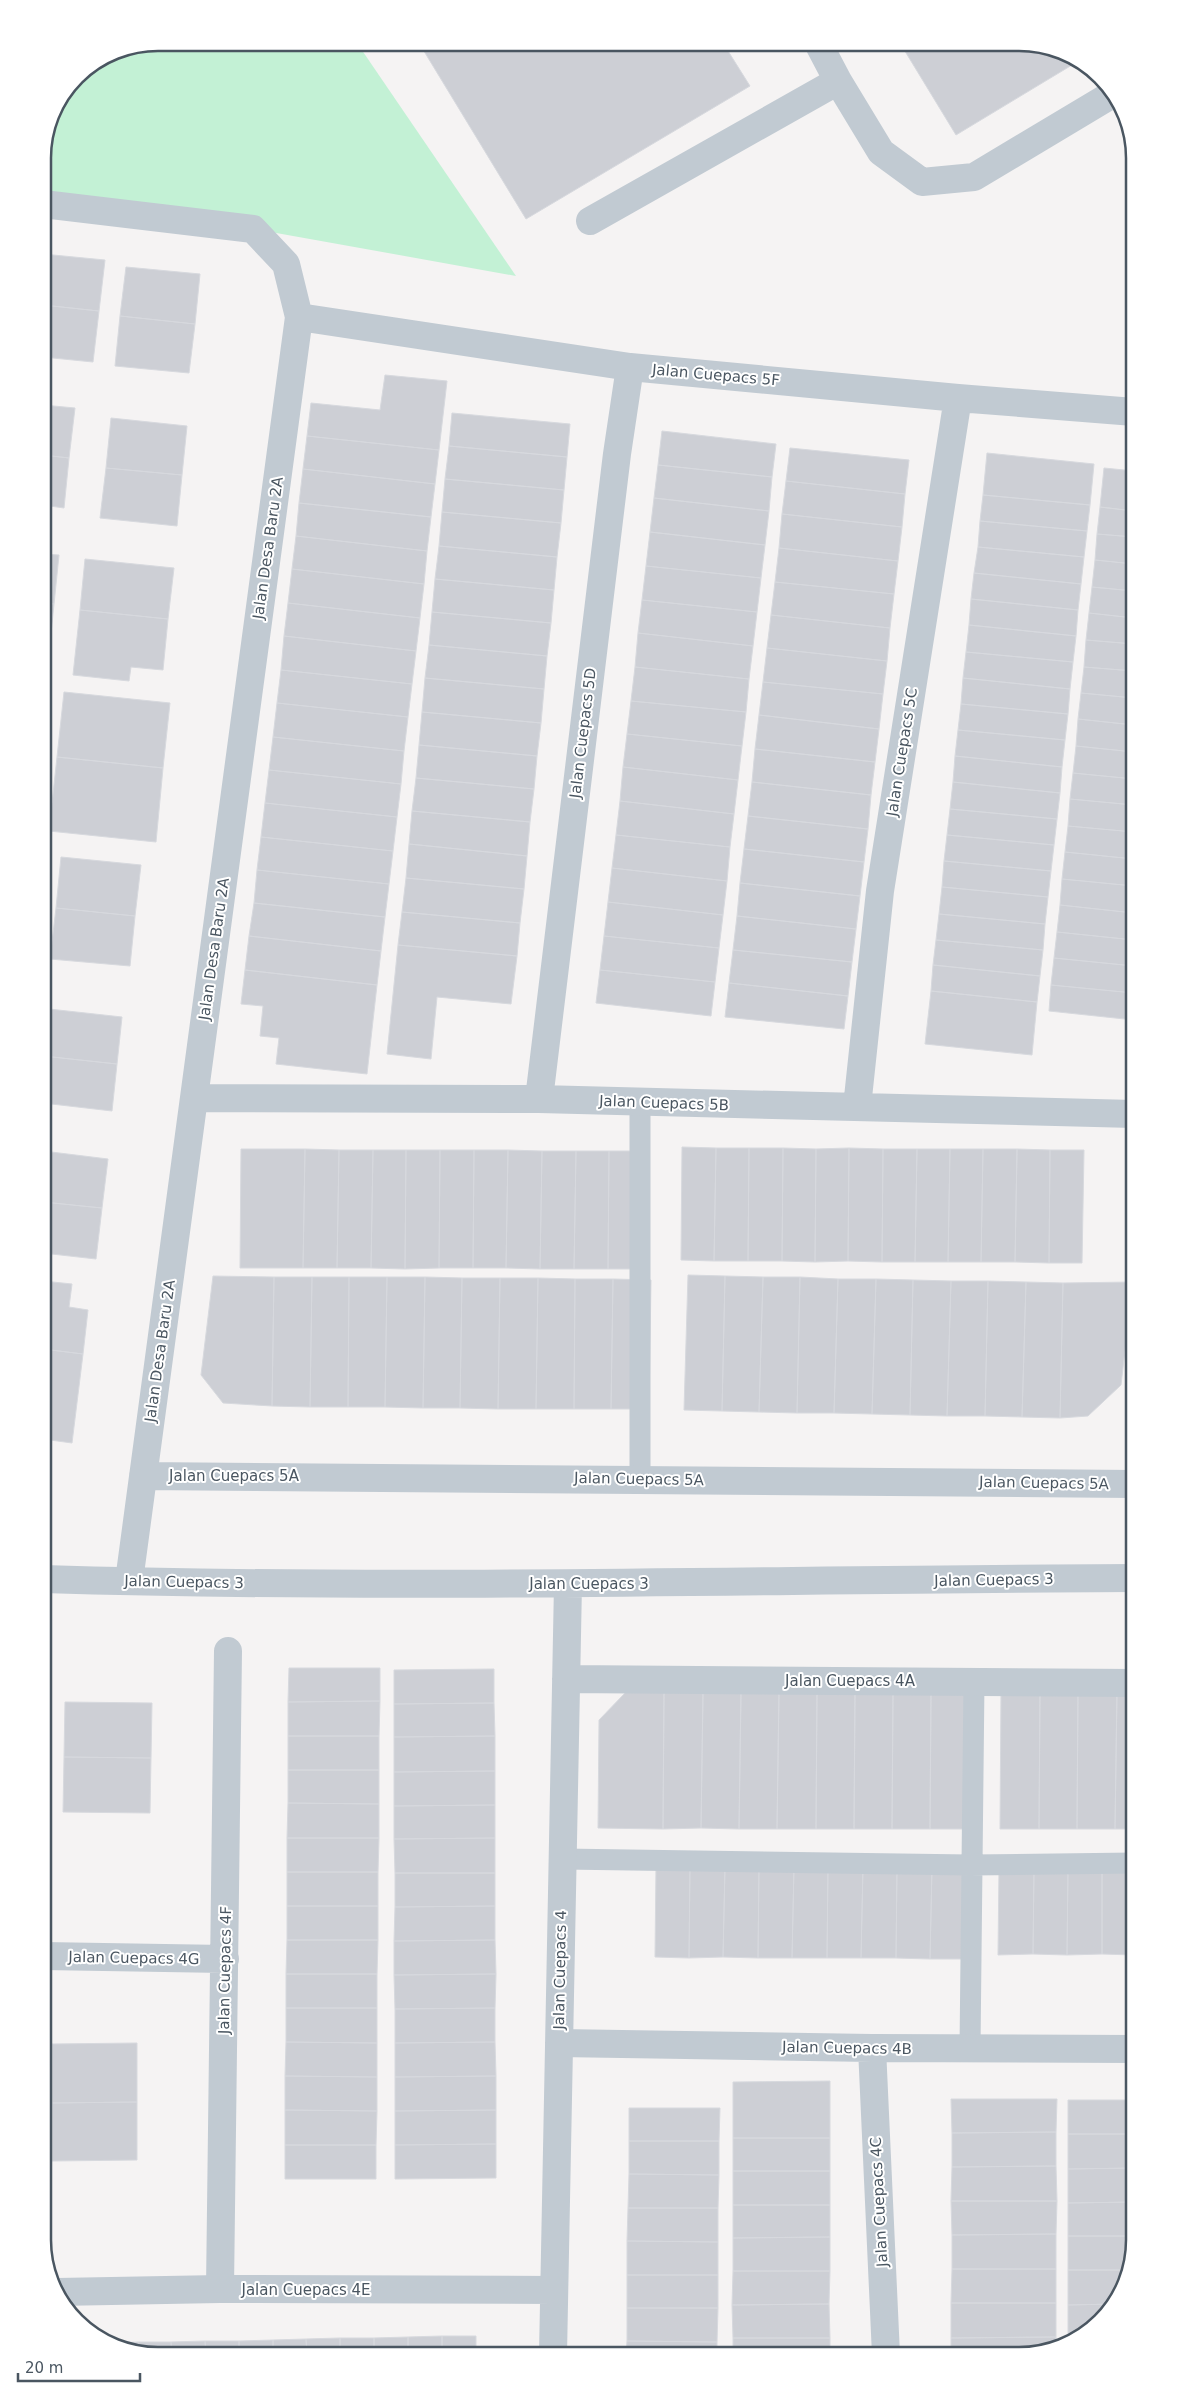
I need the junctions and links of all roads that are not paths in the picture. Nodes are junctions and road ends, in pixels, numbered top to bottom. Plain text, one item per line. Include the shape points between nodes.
1 (822, 51) edge
2 (838, 82) junction
3 (1107, 98) edge
4 (51, 205) edge
5 (590, 221) dead end
6 (299, 317) junction
7 (630, 367) junction
8 (958, 398) junction
9 (1126, 411) edge
10 (194, 1098) junction
11 (539, 1099) junction
12 (640, 1103) junction
13 (857, 1107) junction
14 (1126, 1114) edge
15 (143, 1476) junction
16 (640, 1479) junction
17 (1126, 1484) edge
18 (1126, 1578) edge
19 (51, 1579) edge
20 (129, 1581) junction
21 (568, 1584) junction
22 (228, 1651) dead end
23 (566, 1679) junction
24 (974, 1681) junction
25 (1126, 1683) edge
26 (563, 1859) junction
27 (1126, 1863) edge
28 (970, 1865) junction
29 (51, 1956) edge
30 (225, 1959) junction
31 (559, 2043) junction
32 (872, 2048) junction
33 (970, 2049) junction
34 (1126, 2049) edge
35 (220, 2289) junction
36 (554, 2290) junction
37 (65, 2292) edge
38 (553, 2347) edge
39 (886, 2347) edge

1 - 2 street
2 - 3 street via 881,152 922,182 974,177
2 - 5 street
4 - 6 street via 253,229 286,264
6 - 7 street, Jalan Cuepacs 5F
6 - 10 street, Jalan Desa Baru 2A
7 - 8 street, Jalan Cuepacs 5F
7 - 11 street, Jalan Cuepacs 5D
8 - 9 street, Jalan Cuepacs 5F
8 - 13 street, Jalan Cuepacs 5C via 880,891
10 - 11 street, Jalan Cuepacs 5B
10 - 15 street, Jalan Desa Baru 2A
11 - 12 street, Jalan Cuepacs 5B
12 - 13 street, Jalan Cuepacs 5B
12 - 16 lane
13 - 14 street, Jalan Cuepacs 5B
15 - 16 street, Jalan Cuepacs 5A
15 - 20 street, Jalan Desa Baru 2A
16 - 17 street, Jalan Cuepacs 5A
18 - 21 street, Jalan Cuepacs 3
19 - 20 street, Jalan Cuepacs 3
20 - 21 street, Jalan Cuepacs 3
21 - 23 street, Jalan Cuepacs 4
22 - 30 street, Jalan Cuepacs 4F
23 - 24 street, Jalan Cuepacs 4A
23 - 26 street, Jalan Cuepacs 4
24 - 25 street, Jalan Cuepacs 4A
24 - 28 lane
26 - 28 lane
26 - 31 street, Jalan Cuepacs 4
27 - 28 lane
28 - 33 lane
29 - 30 street, Jalan Cuepacs 4G
30 - 35 street, Jalan Cuepacs 4F
31 - 32 street, Jalan Cuepacs 4B
31 - 36 street, Jalan Cuepacs 4
32 - 33 street, Jalan Cuepacs 4B
32 - 39 street, Jalan Cuepacs 4C
33 - 34 street, Jalan Cuepacs 4B
35 - 36 street, Jalan Cuepacs 4E
35 - 37 street, Jalan Cuepacs 4E
36 - 38 street, Jalan Cuepacs 4

